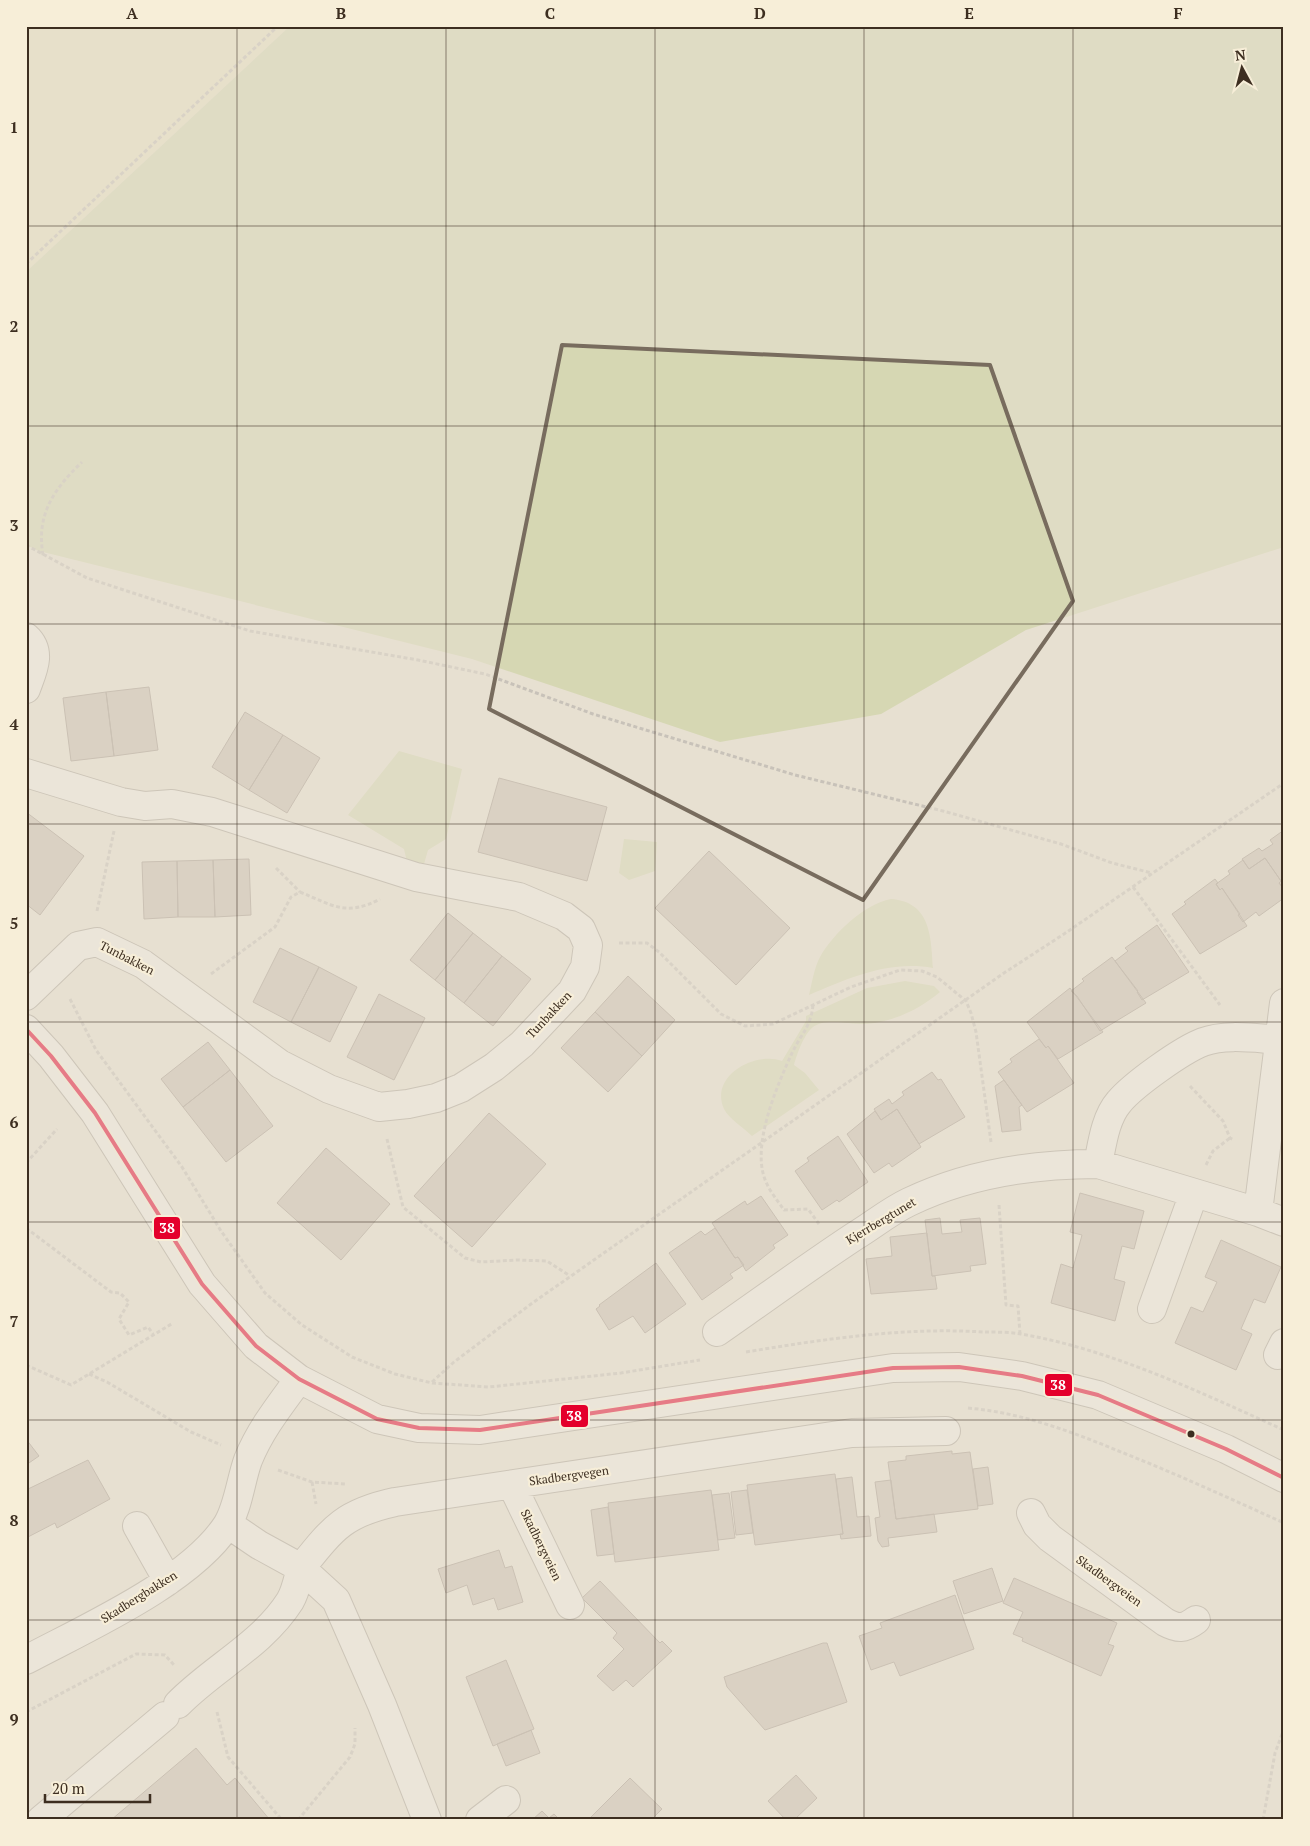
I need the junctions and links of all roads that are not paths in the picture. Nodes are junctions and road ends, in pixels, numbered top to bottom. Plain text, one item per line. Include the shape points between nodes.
1 (26, 637) edge
2 (26, 689) edge
3 (26, 774) edge
4 (26, 996) edge
5 (1284, 1003) edge
6 (26, 1029) edge
7 (1282, 1040) edge
8 (1098, 1164) junction
9 (1194, 1194) junction
10 (1258, 1212) junction
11 (1284, 1222) edge
12 (1152, 1308) dead end
13 (717, 1332) dead end
14 (299, 1379) junction
15 (946, 1431) dead end
16 (1284, 1478) edge
17 (512, 1485) junction
18 (1031, 1513) dead end
19 (228, 1524) junction
20 (138, 1526) dead end
21 (301, 1568) junction
22 (168, 1581) junction
23 (570, 1605) dead end
24 (1196, 1620) dead end
25 (26, 1660) edge
26 (506, 1800) dead end
27 (41, 1820) edge
28 (427, 1820) edge
29 (480, 1820) edge

1 - 2 street via 32,643 36,661
3 - 4 street, Tunbakken via 121,802 145,806 172,804 212,812 416,876 519,897 564,916 581,929 588,945 585,967 572,991 522,1044 494,1067 461,1088 436,1098 379,1107 329,1089 280,1064 143,964 97,942 78,946
5 - 7 street
6 - 14 street via 95,1113 202,1284 256,1346
7 - 8 street via 1203,1042 1171,1061 1118,1103 1106,1131
7 - 10 street
8 - 9 street, Kjerrbergtunet
8 - 13 street, Kjerrbergtunet via 1071,1164 995,1174 944,1187 908,1202
9 - 10 street, Kjerrbergtunet
9 - 12 street
10 - 11 street, Kjerrbergtunet
14 - 16 street via 377,1419 419,1428 480,1430 893,1368 959,1367 1022,1376 1098,1395 1226,1449
14 - 19 street, Skadbergbakken via 269,1419 248,1459
15 - 17 street, Skadbergvegen via 852,1433
17 - 21 street, Skadbergvegen via 366,1508 330,1532
17 - 23 street, Skadbergveien
18 - 24 street, Skadbergveien via 1050,1538 1165,1622 1182,1628
19 - 21 street
19 - 22 street, Skadbergbakken via 201,1554
20 - 22 street
21 - 27 street via 291,1599 258,1639 195,1687
21 - 28 street via 336,1600
22 - 25 street, Skadbergbakken
26 - 29 street

